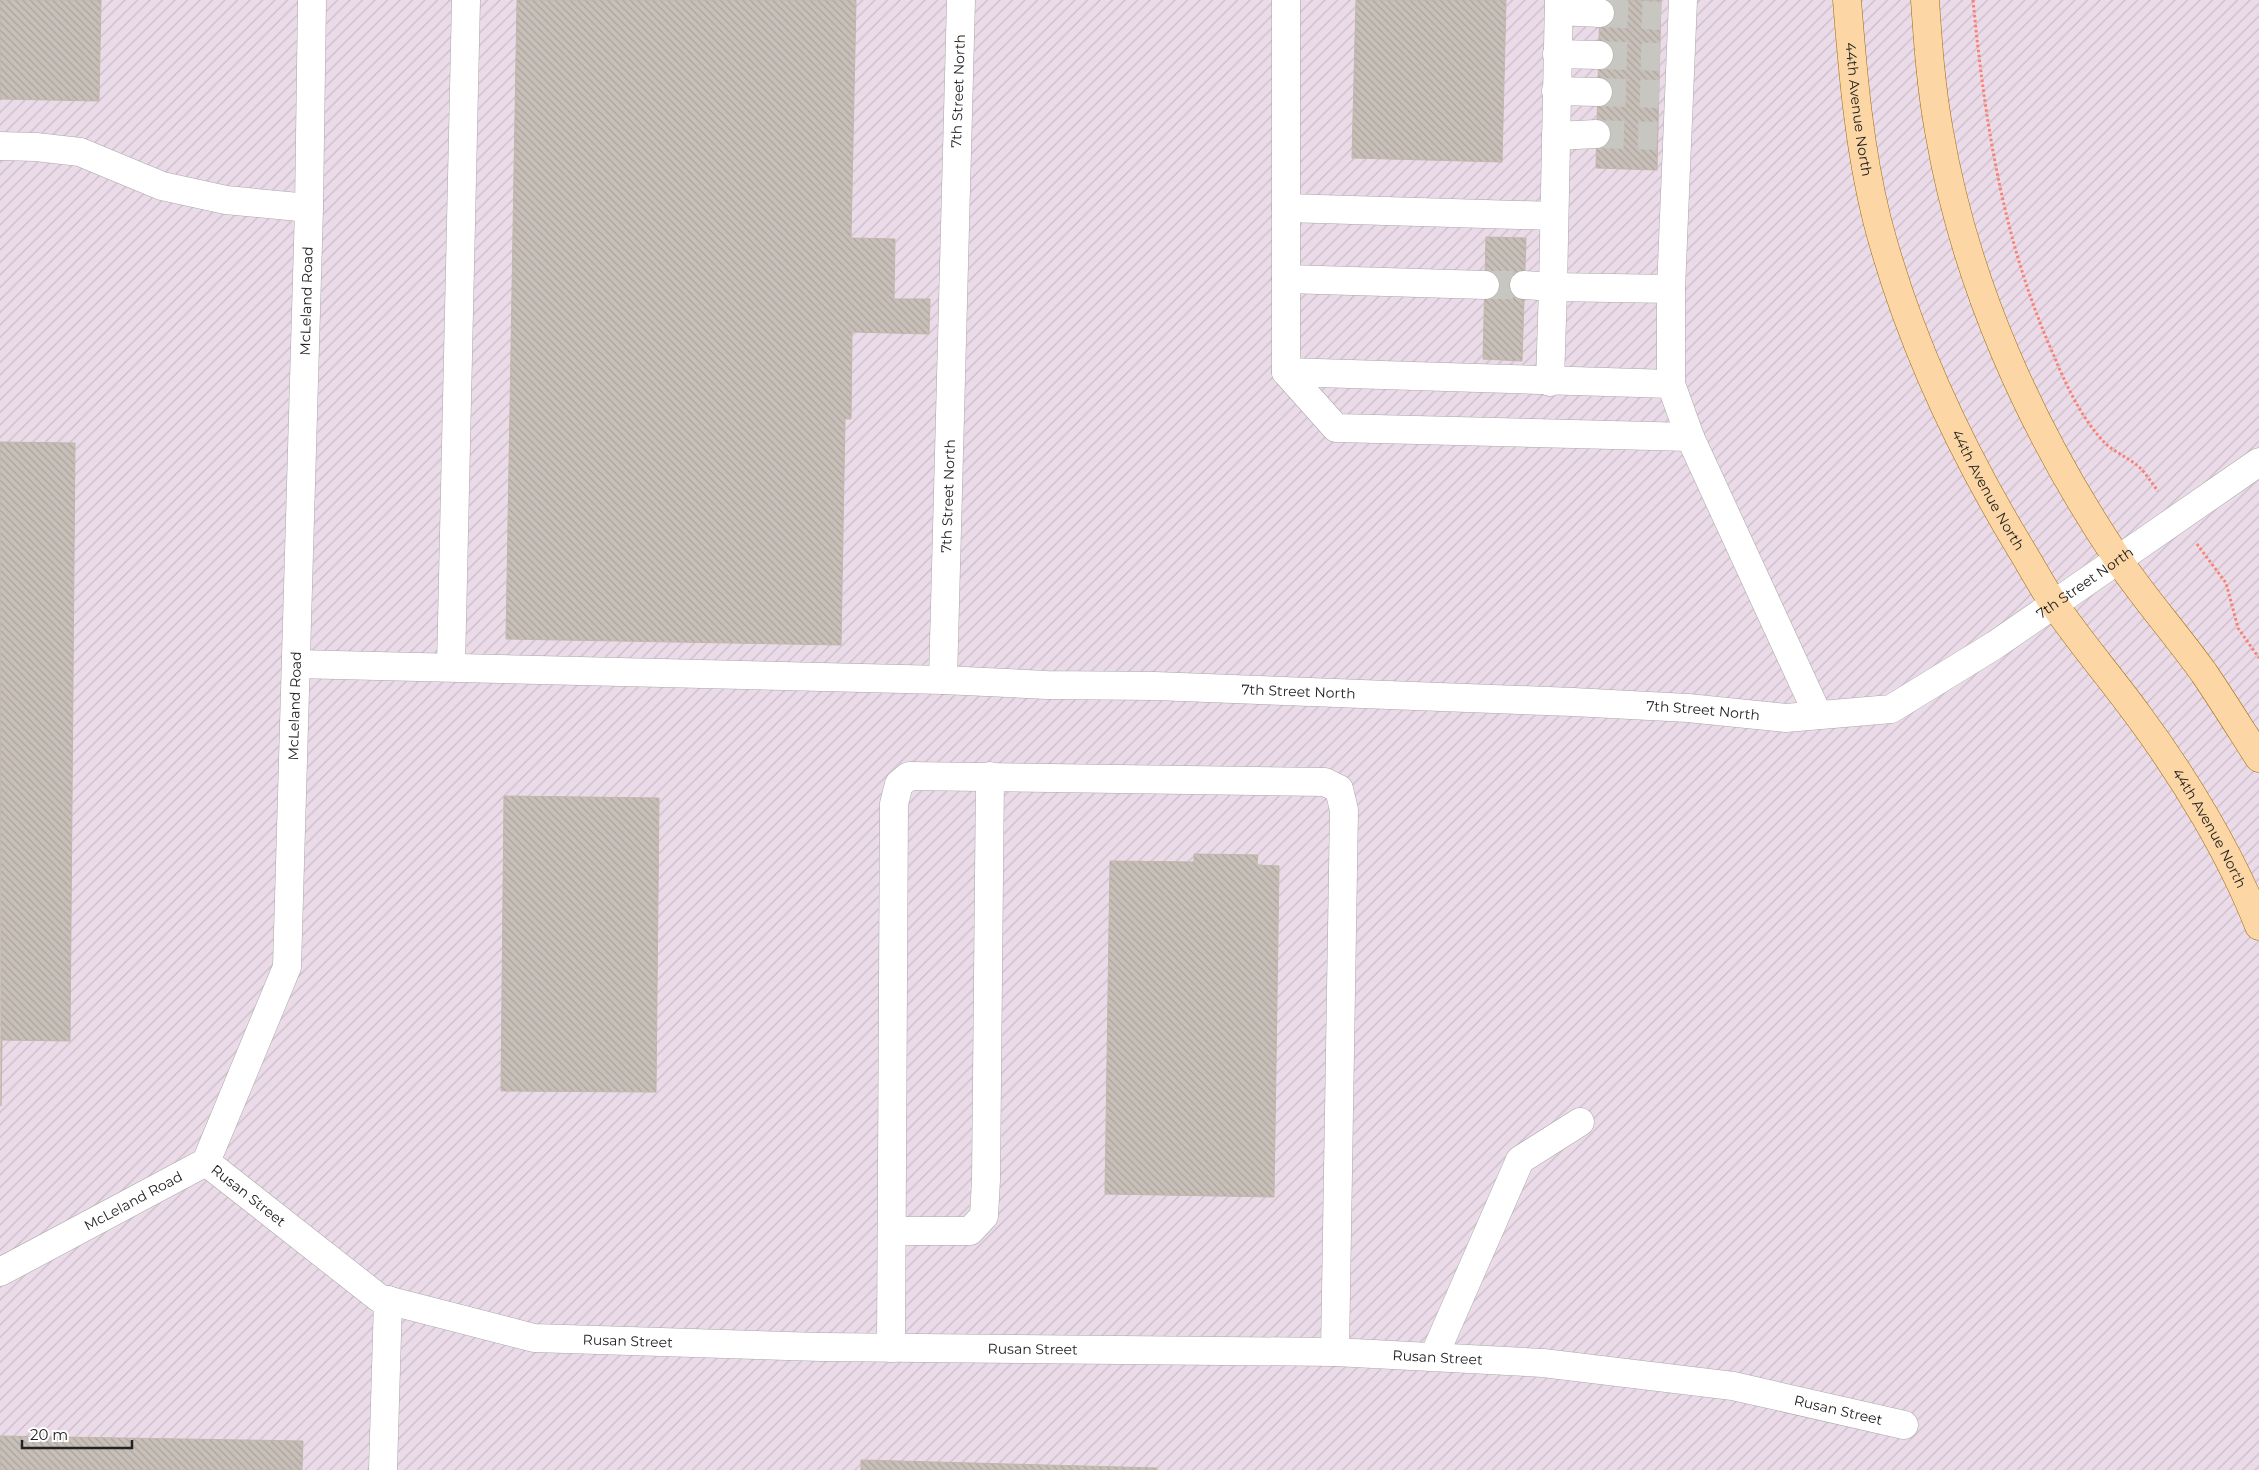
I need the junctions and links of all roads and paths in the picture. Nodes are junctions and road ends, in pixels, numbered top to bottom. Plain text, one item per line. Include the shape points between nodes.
1 (312, 0) edge
2 (466, 0) edge
3 (961, 0) edge
4 (1286, 0) edge
5 (1847, 0) edge
6 (1924, 0) edge
7 (1973, 0) edge
8 (1559, 5) edge
9 (1676, 11) edge
10 (1600, 13) tunnel mouth
11 (1557, 54) junction
12 (1599, 55) tunnel mouth
13 (1556, 91) junction
14 (1598, 92) tunnel mouth
15 (1596, 134) tunnel mouth
16 (1556, 136) junction
17 (0, 146) edge
18 (309, 208) junction
19 (1286, 208) junction
20 (1554, 216) junction
21 (1286, 279) junction
22 (1485, 285) tunnel mouth
23 (1524, 285) tunnel mouth
24 (1553, 287) junction
25 (1671, 289) junction
26 (1286, 372) junction
27 (1550, 382) junction
28 (1671, 384) junction
29 (1690, 437) junction
30 (2259, 462) edge
31 (2178, 518) junction
32 (2118, 559) junction
33 (2054, 603) junction
34 (2259, 658) edge
35 (296, 664) junction
36 (451, 668) junction
37 (943, 680) junction
38 (1818, 715) junction
39 (2259, 758) edge
40 (990, 776) junction
41 (2259, 926) edge
42 (1580, 1122) dead end
43 (206, 1162) junction
44 (893, 1231) junction
45 (0, 1272) edge
46 (388, 1300) junction
47 (891, 1348) junction
48 (1335, 1352) junction
49 (1434, 1356) junction
50 (1904, 1425) dead end
51 (383, 1470) edge

1 - 18 lane, McLeland Road
2 - 36 lane
3 - 37 lane, 7th Street North
4 - 19 lane
5 - 33 main road, 44th Avenue North via 1862,142 1877,219 1902,301 1929,372 1965,448 2002,518
6 - 32 main road via 1939,130 1975,276 2000,342 2034,414
7 - 31 path via 1993,153 2006,219 2042,330 2067,385 2103,441 2140,468
8 - 10 lane
8 - 11 lane
9 - 25 lane via 1668,137
11 - 12 lane
11 - 13 lane
13 - 14 lane
13 - 16 lane
15 - 16 lane
16 - 20 lane
17 - 18 lane via 80,152 162,186 226,200
18 - 35 lane, McLeland Road
19 - 20 lane
19 - 21 lane
20 - 24 lane
21 - 22 lane
21 - 26 lane
23 - 24 lane
24 - 25 lane
24 - 27 lane
25 - 28 lane
26 - 27 lane
26 - 29 lane via 1336,428
27 - 28 lane
28 - 29 lane
29 - 38 lane
30 - 31 lane, 7th Street North
31 - 32 lane, 7th Street North
31 - 34 path via 2226,582 2238,628
32 - 33 lane, 7th Street North
32 - 39 main road via 2204,673
33 - 38 lane, 7th Street North via 1995,645 1891,709
33 - 41 main road, 44th Avenue North via 2140,718 2180,778 2218,839
35 - 36 lane
35 - 43 lane, McLeland Road via 287,967
36 - 37 lane
37 - 38 lane, 7th Street North via 1582,703 1688,708 1786,718
40 - 44 lane via 984,1216 970,1230
40 - 44 lane via 908,776 900,784 894,804
40 - 48 lane via 1325,782 1339,789 1344,810
42 - 49 lane via 1520,1160
43 - 45 lane, McLeland Road
43 - 46 lane, Rusan Street via 380,1298
44 - 47 lane
46 - 47 lane, Rusan Street via 534,1338
46 - 51 lane
47 - 48 lane, Rusan Street
48 - 49 lane, Rusan Street
49 - 50 lane, Rusan Street via 1543,1363 1733,1386

